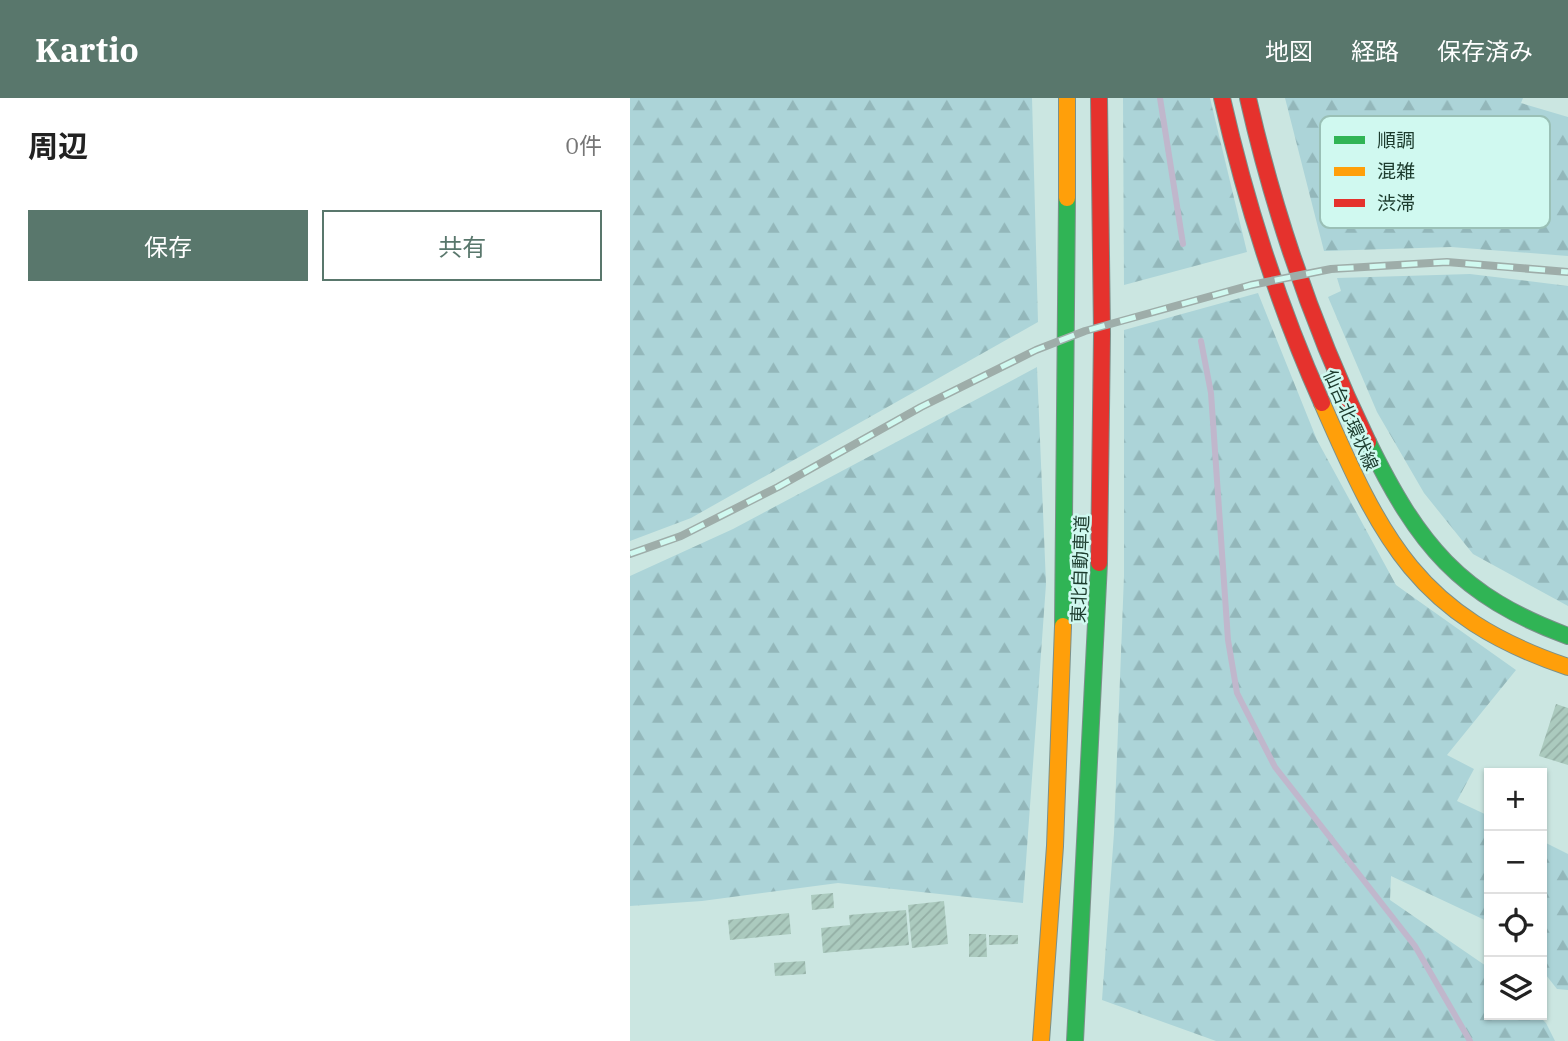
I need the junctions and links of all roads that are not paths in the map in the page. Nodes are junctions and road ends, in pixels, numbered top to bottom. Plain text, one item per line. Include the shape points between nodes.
1 (1067, 98) edge
2 (1099, 98) edge
3 (1222, 98) edge
4 (1248, 98) edge
5 (1568, 636) edge
6 (1568, 667) edge
7 (1041, 1041) edge
8 (1075, 1041) edge

1 - 7 main road, 東北自動車道 via 1066,535 1055,845
2 - 8 main road, 東北自動車道 via 1102,479 1088,853
3 - 6 main road, 仙台北環状線 via 1255,229 1284,316 1366,500 1399,556 1471,623 1504,642
4 - 5 main road, 仙台北環状線 via 1306,304 1404,511 1450,568 1478,592

